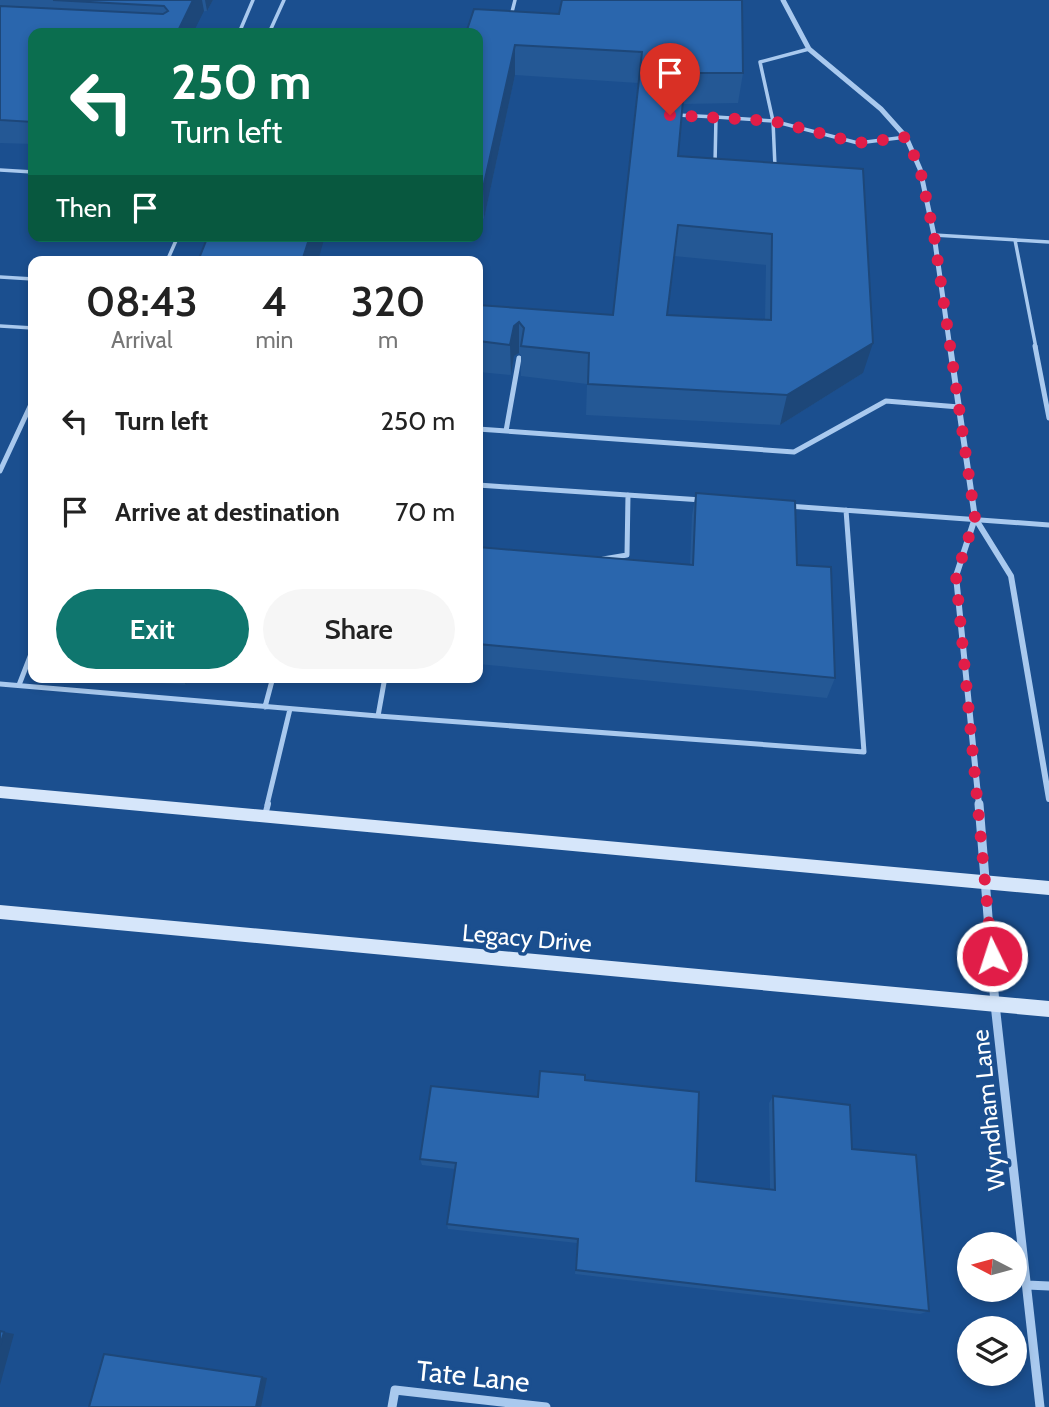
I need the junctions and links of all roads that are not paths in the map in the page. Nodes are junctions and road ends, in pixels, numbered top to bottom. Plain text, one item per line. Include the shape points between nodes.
1 (253, 0) edge
2 (284, 0) edge
3 (515, 0) edge
4 (783, 0) edge
5 (510, 22) edge
6 (241, 28) edge
7 (271, 28) edge
8 (809, 49) junction
9 (670, 115) edge
10 (716, 117) junction
11 (773, 121) junction
12 (906, 137) junction
13 (726, 167) edge
14 (0, 170) edge
15 (775, 170) edge
16 (28, 172) edge
17 (934, 235) junction
18 (1015, 240) junction
19 (1049, 242) edge
20 (0, 276) edge
21 (28, 279) edge
22 (0, 326) edge
23 (28, 328) edge
24 (519, 358) edge
25 (958, 407) junction
26 (28, 411) edge
27 (1049, 418) edge
28 (483, 429) edge
29 (506, 431) junction
30 (0, 471) edge
31 (483, 485) edge
32 (628, 495) junction
33 (710, 500) edge
34 (778, 505) edge
35 (846, 510) junction
36 (975, 518) junction
37 (1049, 525) edge
38 (602, 559) edge
39 (28, 662) edge
40 (271, 683) edge
41 (384, 683) edge
42 (0, 684) edge
43 (19, 685) junction
44 (265, 706) junction
45 (290, 709) junction
46 (378, 716) junction
47 (0, 792) edge
48 (1049, 799) edge
49 (264, 817) junction
50 (987, 882) junction
51 (1049, 888) edge
52 (0, 912) edge
53 (995, 1004) junction
54 (1049, 1009) edge
55 (1021, 1232) edge
56 (1027, 1284) joint
57 (1049, 1286) edge
58 (392, 1407) edge
59 (546, 1407) edge
60 (1040, 1407) edge

1 - 6 lane
2 - 7 lane
3 - 5 lane
4 - 8 street, Wyndham Lane
8 - 11 lane via 760,62
8 - 12 street, Wyndham Lane via 881,108
9 - 10 lane
10 - 11 lane
10 - 13 lane via 714,166
11 - 12 lane via 858,143
11 - 15 lane
12 - 17 street, Wyndham Lane via 920,169
14 - 16 lane
17 - 18 lane
17 - 25 street, Wyndham Lane
18 - 19 lane
18 - 27 lane
20 - 21 lane
22 - 23 lane
24 - 29 lane
25 - 29 lane via 886,401 794,452
25 - 36 street, Wyndham Lane
26 - 30 lane
28 - 29 lane
31 - 32 lane
32 - 33 lane
32 - 38 lane via 627,555
34 - 35 lane
35 - 36 lane
35 - 46 lane via 864,752
36 - 37 lane
36 - 48 street, Wyndham Lane via 1011,576
36 - 50 street, Wyndham Lane via 956,576
39 - 43 lane
40 - 44 lane
41 - 46 lane
42 - 43 lane
43 - 44 lane
44 - 45 lane
45 - 46 lane
45 - 49 lane
47 - 49 main road
49 - 50 main road
50 - 51 main road
50 - 53 street, Wyndham Lane
52 - 53 main road, Legacy Drive
53 - 54 main road, Legacy Drive
53 - 55 street, Wyndham Lane
56 - 57 street
56 - 60 street, Wyndham Lane
58 - 59 street, Tate Lane via 394,1390

